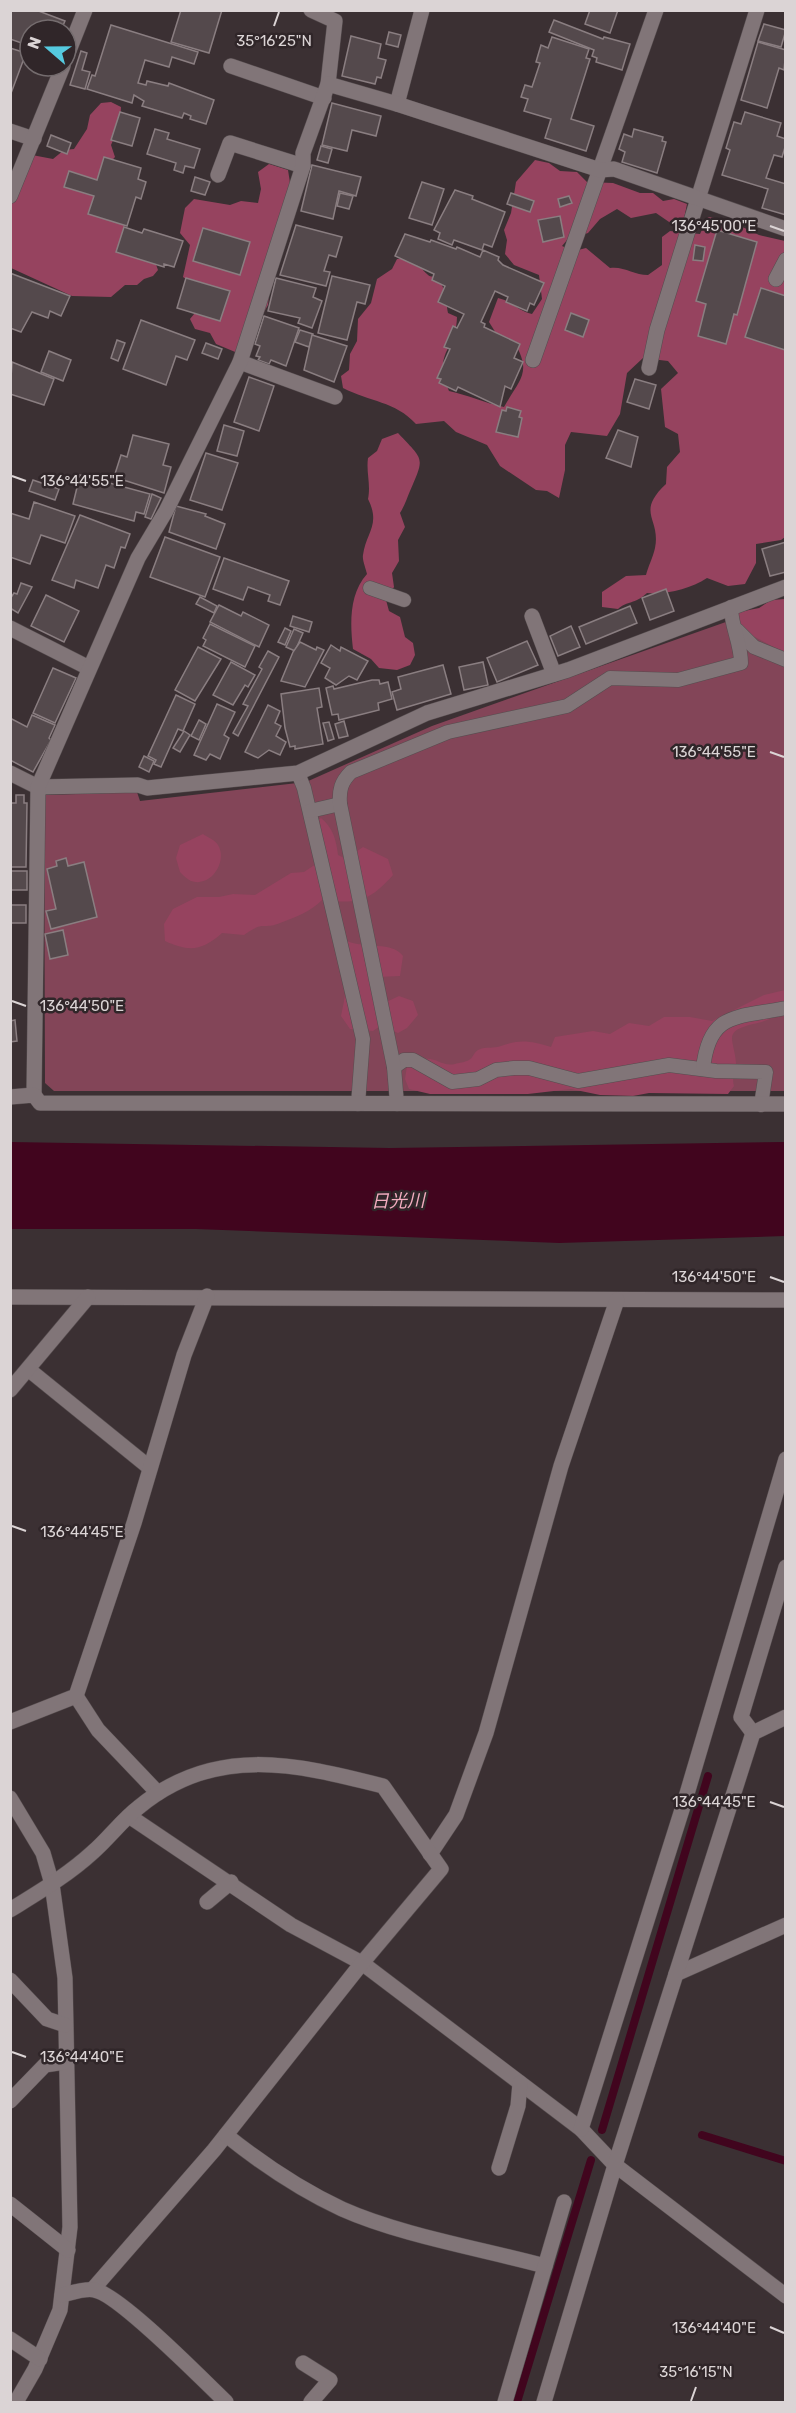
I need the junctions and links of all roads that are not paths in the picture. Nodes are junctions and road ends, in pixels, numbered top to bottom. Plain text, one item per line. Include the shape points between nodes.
1 (85, 10) edge
2 (311, 10) edge
3 (422, 10) edge
4 (656, 10) edge
5 (757, 10) edge
6 (78, 28) edge
7 (231, 66) dead end
8 (58, 78) edge
9 (326, 91) junction
10 (398, 104) junction
11 (10, 131) edge
12 (34, 139) junction
13 (303, 166) junction
14 (600, 170) junction
15 (218, 175) dead end
16 (10, 196) edge
17 (699, 199) junction
18 (786, 229) edge
19 (786, 260) edge
20 (776, 279) dead end
21 (533, 360) dead end
22 (240, 362) junction
23 (649, 368) dead end
24 (334, 397) dead end
25 (786, 587) edge
26 (370, 588) dead end
27 (404, 600) dead end
28 (731, 607) junction
29 (531, 616) dead end
30 (731, 624) junction
31 (10, 628) edge
32 (786, 660) edge
33 (89, 668) junction
34 (554, 674) junction
35 (10, 773) edge
36 (298, 773) junction
37 (38, 787) junction
38 (340, 804) junction
39 (310, 811) junction
40 (364, 924) junction
41 (337, 928) junction
42 (786, 1008) edge
43 (394, 1067) junction
44 (703, 1069) junction
45 (34, 1095) junction
46 (10, 1097) edge
47 (358, 1104) junction
48 (397, 1104) junction
49 (786, 1104) edge
50 (761, 1105) junction
51 (207, 1296) junction
52 (10, 1297) edge
53 (88, 1297) junction
54 (617, 1300) junction
55 (786, 1300) edge
56 (28, 1369) junction
57 (10, 1390) edge
58 (786, 1459) edge
59 (150, 1468) junction
60 (786, 1567) edge
61 (76, 1696) junction
62 (786, 1717) edge
63 (10, 1722) edge
64 (753, 1733) junction
65 (158, 1793) junction
66 (10, 1798) edge
67 (129, 1816) junction
68 (430, 1854) junction
69 (231, 1882) junction
70 (52, 1884) junction
71 (207, 1902) dead end
72 (10, 1910) edge
73 (786, 1925) edge
74 (362, 1963) junction
75 (675, 1974) junction
76 (10, 1980) edge
77 (65, 2025) junction
78 (65, 2062) junction
79 (520, 2083) junction
80 (10, 2101) edge
81 (581, 2129) junction
82 (226, 2135) junction
83 (615, 2165) junction
84 (499, 2168) dead end
85 (564, 2202) dead end
86 (10, 2204) edge
87 (68, 2250) junction
88 (545, 2266) junction
89 (93, 2289) junction
90 (62, 2295) junction
91 (786, 2296) edge
92 (10, 2340) edge
93 (40, 2359) junction
94 (303, 2363) dead end
95 (223, 2402) edge
96 (16, 2403) edge
97 (311, 2403) edge
98 (505, 2403) edge
99 (544, 2403) edge

1 - 6 street
2 - 9 street via 335,21
3 - 10 street
4 - 14 street
5 - 17 street
7 - 9 street
8 - 12 street
9 - 10 street
9 - 13 street via 303,153
10 - 14 street
11 - 12 street
12 - 16 street
13 - 15 street via 230,143
13 - 22 street
14 - 17 street via 614,169
14 - 21 street
17 - 18 street
17 - 23 street via 657,330
19 - 20 street
22 - 24 street
22 - 33 street via 166,511 138,558
25 - 28 street
26 - 27 lane
28 - 30 lane
28 - 34 street
29 - 34 street
30 - 32 lane via 754,647
30 - 38 lane via 741,643 741,663 678,680 610,678 567,706 448,732 351,772 341,786
31 - 33 street
33 - 37 street
34 - 36 street via 427,713
35 - 37 street
36 - 37 street via 147,788
36 - 39 lane
37 - 45 street
38 - 39 lane
38 - 40 lane
39 - 41 lane
40 - 41 lane
40 - 43 lane
41 - 47 lane via 363,1039
42 - 44 lane via 726,1020 717,1026 709,1037
43 - 44 lane via 404,1060 413,1060 452,1082 514,1068 530,1068 578,1081 669,1065
43 - 48 lane
44 - 50 lane via 766,1072
45 - 46 street
45 - 47 street via 40,1103
47 - 48 street
48 - 50 street
49 - 50 street
51 - 53 street
51 - 54 street
51 - 59 street via 184,1355
52 - 53 street
53 - 56 street
54 - 55 street
54 - 68 street via 561,1466 486,1732 456,1815
56 - 57 street
56 - 59 street
58 - 81 street via 686,1797
59 - 61 street
60 - 64 street via 741,1717
61 - 63 street
61 - 65 street via 98,1730
62 - 64 street
64 - 75 street
65 - 67 street
65 - 68 street via 175,1782 217,1767 261,1763 312,1768 383,1786
66 - 70 street via 43,1853
67 - 69 street
67 - 70 street via 94,1852
68 - 74 street via 441,1869
69 - 71 street
69 - 74 street via 291,1925
70 - 72 street
70 - 77 street via 65,1978
73 - 75 street
74 - 79 street
74 - 82 street
75 - 83 street
76 - 77 street via 47,2019
77 - 78 street
78 - 80 street via 45,2065
78 - 87 street
79 - 81 street
79 - 84 street via 518,2106
81 - 83 street
82 - 88 street via 255,2158 342,2209
82 - 89 street
83 - 91 street
83 - 99 street
85 - 88 street
86 - 87 street
87 - 90 street
88 - 98 street
89 - 90 street
89 - 95 street via 110,2296 153,2333
90 - 93 street
92 - 93 street
93 - 96 street
94 - 97 street via 330,2380

